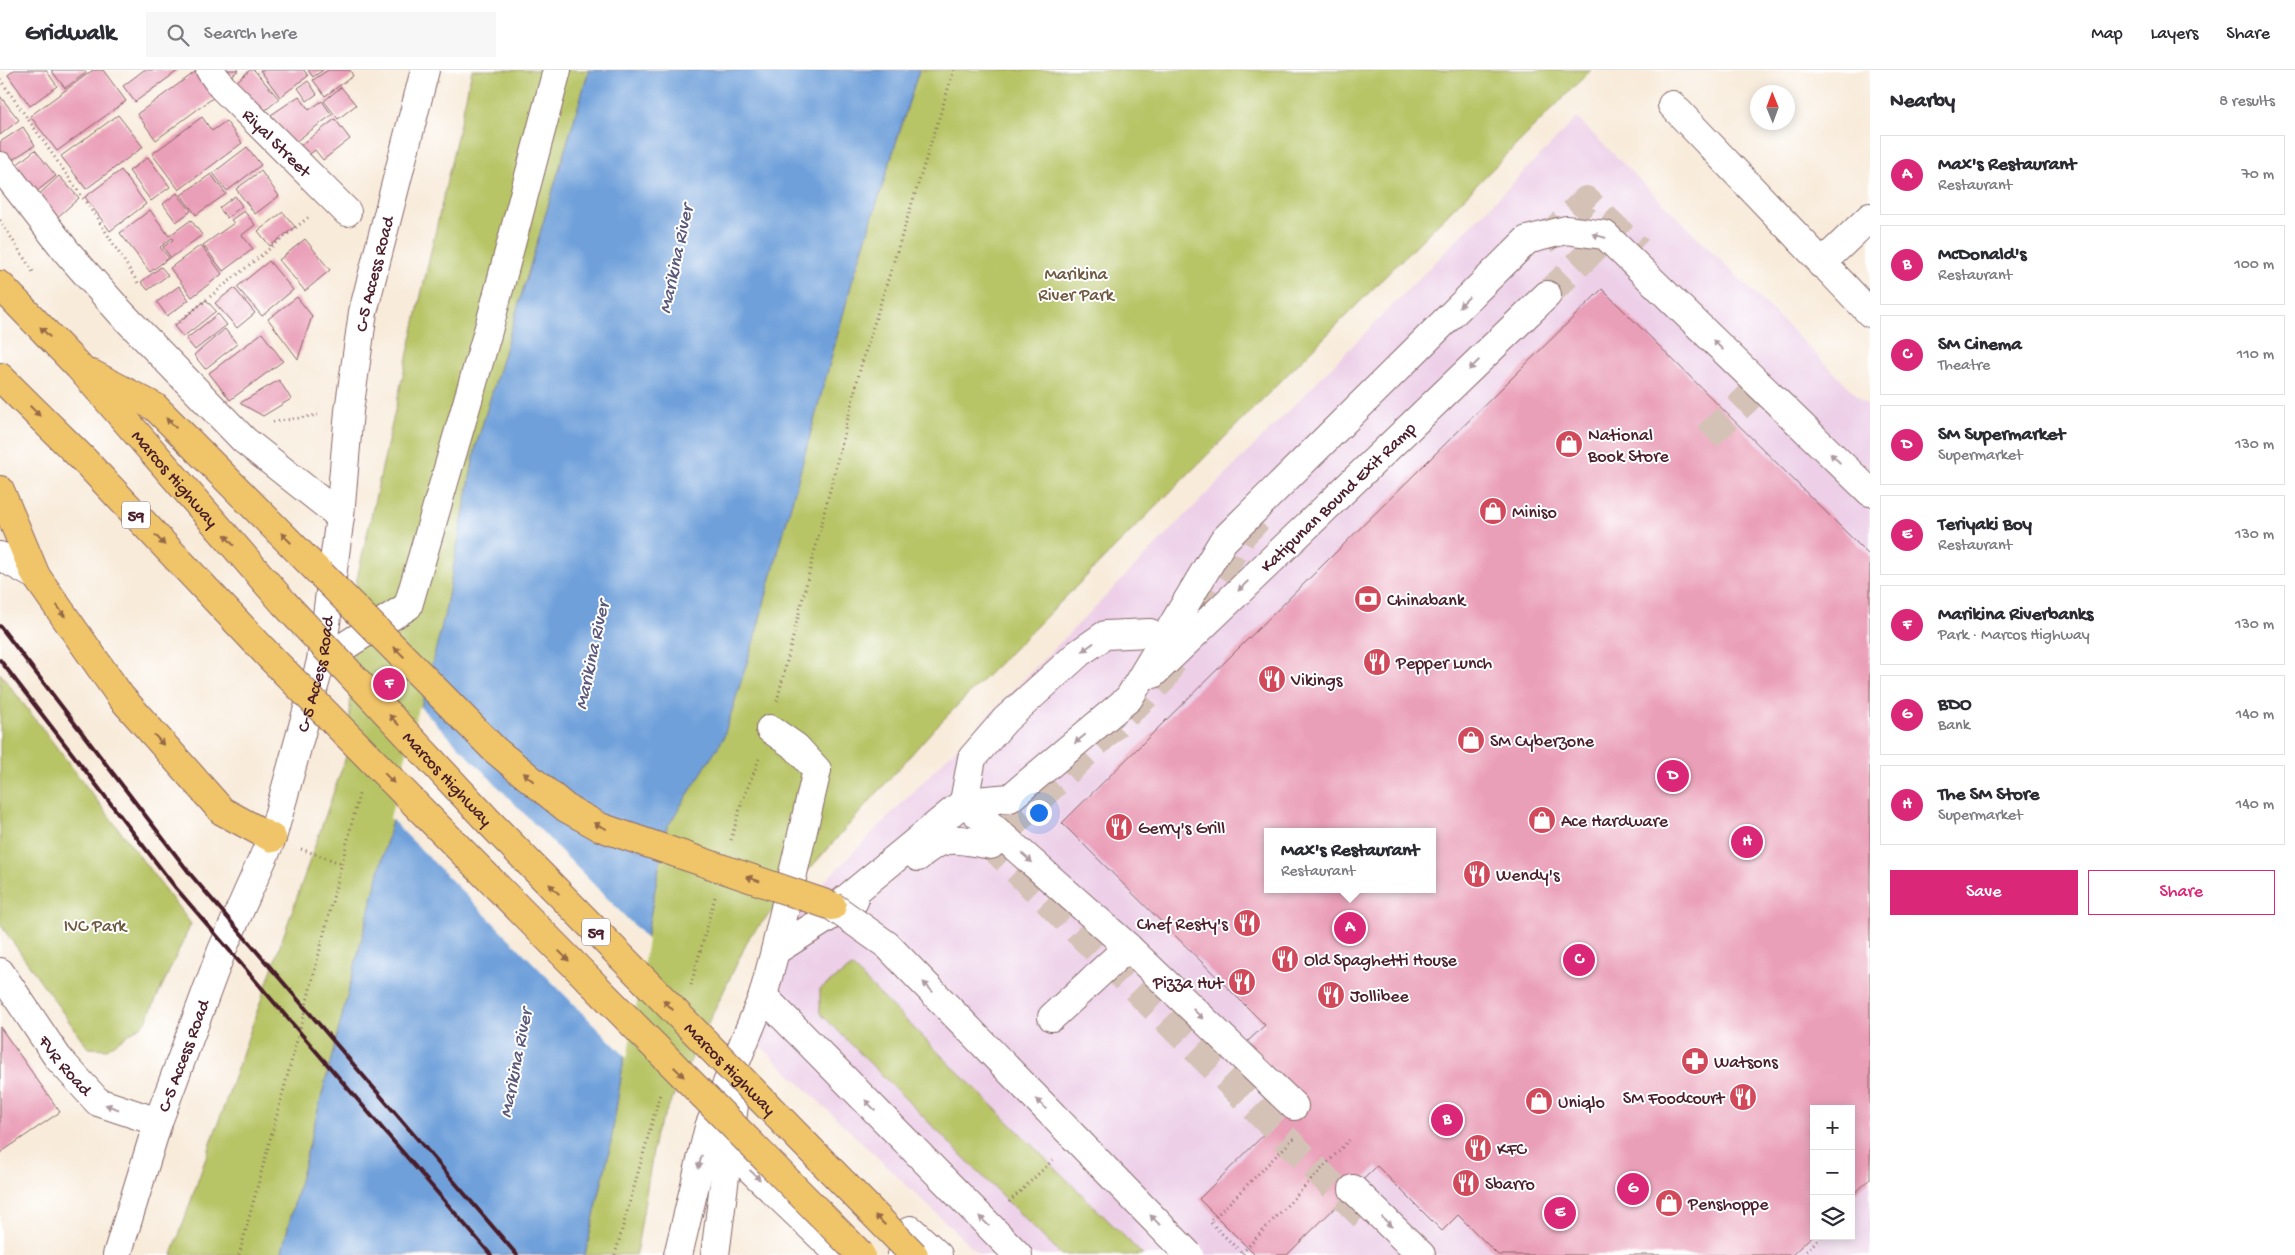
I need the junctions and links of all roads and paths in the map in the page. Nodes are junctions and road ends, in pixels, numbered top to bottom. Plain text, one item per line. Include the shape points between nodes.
1 (210, 70) edge
2 (425, 70) edge
3 (557, 70) edge
4 (954, 70) edge
5 (0, 79) edge
6 (1672, 105) dead end
7 (0, 166) edge
8 (340, 204) joint
9 (1870, 216) edge
10 (0, 220) edge
11 (67, 252) junction
12 (1821, 264) junction
13 (33, 272) junction
14 (1, 286) edge
15 (143, 290) dead end
16 (1548, 295) tunnel mouth
17 (1870, 313) edge
18 (168, 330) dead end
19 (79, 367) junction
20 (0, 377) edge
21 (349, 411) junction
22 (272, 422) dead end
23 (0, 490) edge
24 (1870, 492) edge
25 (340, 516) junction
26 (0, 556) edge
27 (36, 576) junction
28 (1150, 634) dead end
29 (321, 661) junction
30 (1129, 698) junction
31 (770, 729) joint
32 (362, 782) dead end
33 (964, 802) junction
34 (272, 838) junction
35 (991, 845) dead end
36 (340, 863) junction
37 (834, 907) junction
38 (1128, 947) junction
39 (775, 951) junction
40 (0, 972) edge
41 (763, 996) junction
42 (1052, 1017) dead end
43 (740, 1051) junction
44 (1294, 1106) dead end
45 (158, 1122) junction
46 (709, 1128) junction
47 (1299, 1133) dead end
48 (1349, 1140) dead end
49 (729, 1150) junction
50 (1057, 1156) dead end
51 (1353, 1189) dead end
52 (986, 1223) junction
53 (1817, 1240) edge
54 (909, 1247) edge
55 (1243, 1254) edge
56 (117, 1255) edge
57 (239, 1255) edge
58 (678, 1255) edge
59 (715, 1255) edge
60 (840, 1255) edge
61 (861, 1255) edge
62 (938, 1255) edge
63 (1018, 1255) edge
64 (1189, 1255) edge
65 (1421, 1255) edge
66 (1803, 1255) edge

1 - 8 street, Riyal Street via 222,87
2 - 21 street, C-5 Access Road via 363,312
3 - 29 street via 488,331 408,606
4 - 31 path via 862,362
5 - 15 path
6 - 12 street
7 - 11 street
8 - 18 path
9 - 12 street
10 - 13 path
11 - 13 path
11 - 25 street via 244,440
12 - 17 street
13 - 14 path
19 -> 14 main road, Marcos Highway / 59
16 -> 30 street, Katipunan Bound Exit Ramp
37 -> 19 main road, bridge via 600,828 566,808 495,750 155,406
54 -> 19 main road, Marcos Highway / 59, bridge via 490,823 284,603
20 -> 61 main road, 59, bridge via 85,461 269,656
21 - 22 path
21 - 25 street, C-5 Access Road
23 - 27 main road
24 -> 30 street via 1605,236 1566,230 1528,240 1223,541
25 - 29 street, C-5 Access Road
26 - 27 street
27 -> 34 main road via 121,697 222,811
28 -> 33 street via 1105,635 1079,653 1005,720 972,758
29 - 34 street, C-5 Access Road
30 -> 33 street via 1010,798
31 - 39 street via 796,747 817,770
32 - 36 path
33 - 37 street
33 -> 38 street
34 - 36 path
34 - 45 street, C-5 Access Road via 222,950
35 - 39 street via 948,838 927,848 900,872
36 - 57 path via 300,1029
64 -> 37 street, bridge via 887,945
38 - 42 street
38 -> 44 street
39 - 41 street
45 -> 40 street, FVR Road via 98,1102 58,1058
41 - 43 street
52 -> 41 street
43 - 46 street
43 - 49 street
45 - 56 street, C-5 Access Road
46 - 49 street
46 -> 58 street
47 - 55 path via 1210,1222
48 - 55 path
49 - 59 street
49 -> 60 street
50 - 52 path
51 -> 65 street
52 - 63 street
53 - 66 path
54 - 62 street

